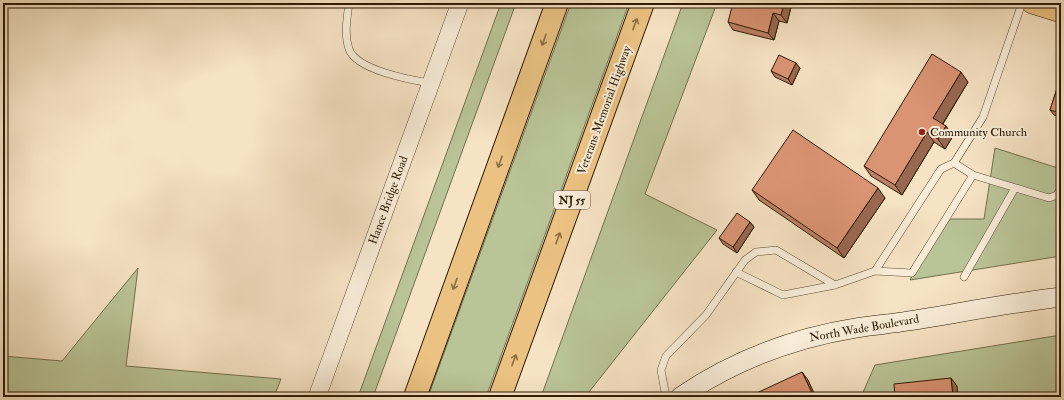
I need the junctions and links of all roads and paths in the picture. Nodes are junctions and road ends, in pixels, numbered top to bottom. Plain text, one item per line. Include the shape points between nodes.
1 (349, 3) edge
2 (460, 3) edge
3 (557, 3) edge
4 (643, 3) edge
5 (1022, 3) edge
6 (1032, 3) edge
7 (1061, 12) edge
8 (430, 83) junction
9 (954, 163) junction
10 (973, 175) junction
11 (1015, 188) junction
12 (1061, 188) edge
13 (875, 271) junction
14 (736, 272) junction
15 (964, 277) dead end
16 (835, 285) junction
17 (1061, 297) edge
18 (317, 397) edge
19 (415, 397) edge
20 (500, 397) edge
21 (666, 397) edge
22 (680, 397) edge

1 - 8 lane via 346,35 350,52 357,59 391,75
2 - 8 street, Hance Bridge Road
3 -> 19 highway
20 -> 4 highway, Veterans Memorial Highway / NJ 55
5 - 9 lane via 983,117
6 - 7 main road
8 - 18 street, Hance Bridge Road
9 - 10 lane
9 - 13 lane via 941,169
10 - 11 lane
10 - 13 lane via 912,273
11 - 12 lane via 1049,198 1057,195
11 - 15 lane
13 - 16 lane
14 - 16 lane via 783,295
14 - 16 lane via 745,260 756,252 776,250
14 - 21 lane via 706,315 666,356 661,370
17 - 22 main road, North Wade Boulevard via 857,328 809,338 754,356 717,374

